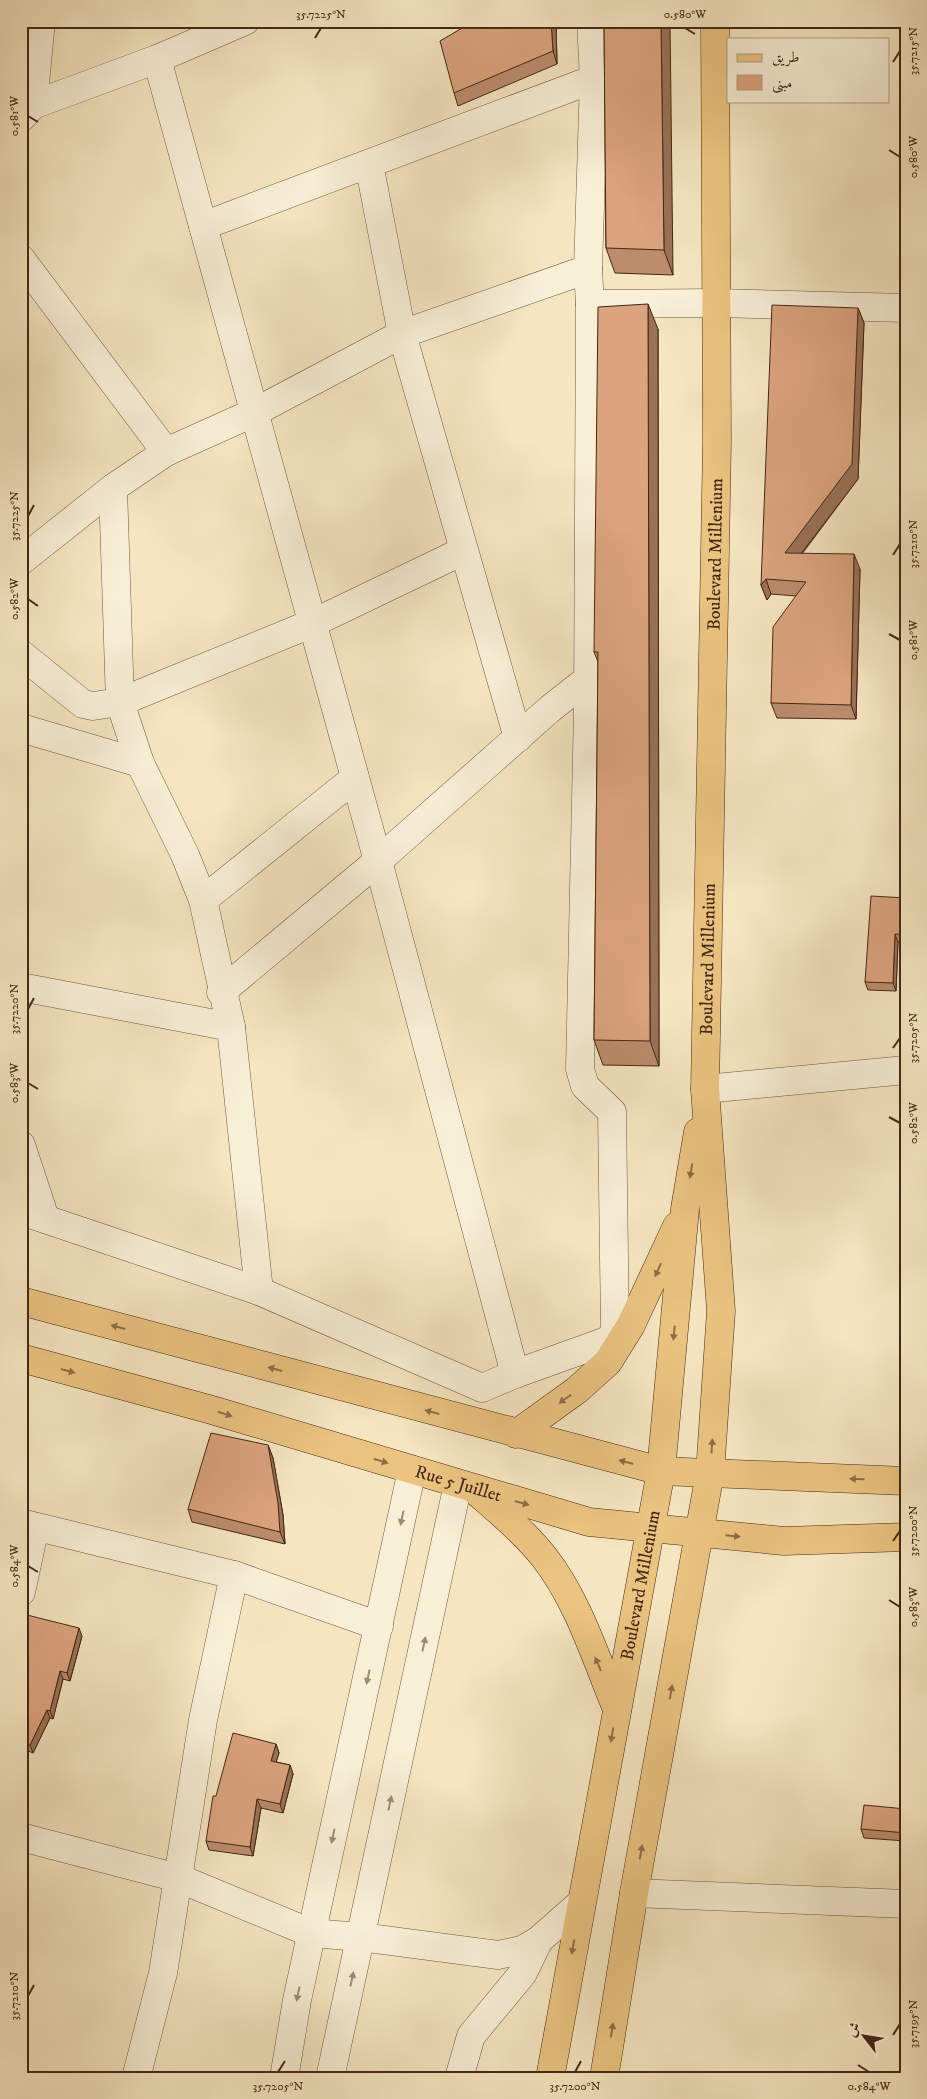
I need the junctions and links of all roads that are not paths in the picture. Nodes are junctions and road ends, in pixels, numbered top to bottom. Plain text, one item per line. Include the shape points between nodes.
1 (41, 21) edge
2 (245, 21) edge
3 (591, 21) edge
4 (715, 21) edge
5 (157, 58) junction
6 (594, 79) junction
7 (27, 111) edge
8 (369, 164) junction
9 (203, 226) junction
10 (21, 259) edge
11 (588, 269) junction
12 (716, 303) junction
13 (590, 304) junction
14 (906, 308) edge
15 (402, 334) junction
16 (255, 412) junction
17 (166, 452) junction
18 (113, 488) junction
19 (463, 551) junction
20 (21, 561) edge
21 (313, 623) junction
22 (21, 654) edge
23 (588, 679) junction
24 (120, 702) junction
25 (21, 728) edge
26 (518, 738) junction
27 (140, 763) junction
28 (355, 778) junction
29 (378, 861) junction
30 (203, 900) junction
31 (21, 987) edge
32 (221, 992) junction
33 (231, 1027) junction
34 (906, 1070) edge
35 (705, 1089) junction
36 (21, 1145) edge
37 (685, 1209) junction
38 (33, 1214) edge
39 (259, 1292) junction
40 (21, 1301) edge
41 (21, 1358) edge
42 (515, 1374) junction
43 (482, 1388) junction
44 (479, 1424) junction
45 (516, 1434) junction
46 (412, 1470) junction
47 (660, 1471) junction
48 (710, 1473) junction
49 (906, 1481) edge
50 (466, 1487) junction
51 (28, 1525) edge
52 (650, 1528) junction
53 (700, 1533) junction
54 (906, 1537) edge
55 (234, 1575) junction
56 (21, 1592) edge
57 (379, 1626) junction
58 (617, 1709) junction
59 (21, 1837) edge
60 (178, 1878) junction
61 (634, 1893) junction
62 (581, 1903) junction
63 (906, 1904) edge
64 (312, 1933) junction
65 (361, 1937) junction
66 (539, 1940) junction
67 (136, 2078) edge
68 (284, 2078) edge
69 (330, 2078) edge
70 (459, 2078) edge
71 (550, 2078) edge
72 (604, 2078) edge

1 - 7 street
2 - 5 street
3 - 6 street
4 - 12 main road, Boulevard Millenium
5 - 7 street
5 - 9 street
6 - 8 street
6 - 11 street
8 - 9 street
8 - 15 street
9 - 16 street
10 - 17 street
11 - 13 street
11 - 15 street
12 - 13 street
12 - 14 street
12 - 35 main road, Boulevard Millenium via 717,442
13 - 23 street
15 - 16 street
15 - 19 street
16 - 17 street
16 - 21 street
17 - 18 street
18 - 20 street
18 - 24 street
19 - 21 street
19 - 26 street
21 - 24 street
21 - 28 street
22 - 24 street via 83,704 93,706
23 - 26 street
23 - 42 street via 580,1069 585,1086 612,1112 615,1329 612,1337 604,1342
24 - 27 street
25 - 27 street
26 - 29 street
27 - 30 street
28 - 29 street
28 - 30 street
29 - 32 street
29 - 42 street
30 - 32 street
31 - 33 street
32 - 33 street
33 - 39 street
34 - 35 street
35 -> 37 main road, Boulevard Millenium
48 -> 35 main road, Boulevard Millenium via 721,1311
36 - 38 street
37 -> 45 main road via 631,1326 608,1362 577,1390
37 -> 47 main road, Boulevard Millenium
38 - 39 street
39 - 43 street
44 -> 40 main road
41 -> 46 main road, Rue 5 Juillet via 212,1410
42 - 43 street
43 - 44 street
44 - 45 main road
47 -> 45 main road
46 - 50 main road, Rue 5 Juillet
46 -> 57 street
47 - 48 main road
47 - 52 main road, Boulevard Millenium
49 -> 48 main road
48 - 53 main road, Boulevard Millenium
50 -> 52 main road, Rue 5 Juillet via 589,1522
58 -> 50 main road via 572,1603 545,1558 516,1526
65 -> 50 street
51 - 55 street
51 - 56 street
52 - 53 main road, Rue 5 Juillet
52 - 58 main road, Boulevard Millenium
53 -> 54 main road, Rue 5 Juillet via 784,1541
61 -> 53 main road, Boulevard Millenium
55 - 57 street
55 - 60 street via 203,1720
57 -> 64 street
58 -> 62 main road, Boulevard Millenium
59 - 60 street
60 - 64 street
60 - 67 street via 163,1973
61 - 63 street
72 -> 61 main road, Boulevard Millenium
62 - 66 street
62 -> 71 main road, Boulevard Millenium
64 - 65 street
64 -> 68 street
65 - 66 street via 498,1955 522,1950
69 -> 65 street
66 - 70 street via 523,1973 471,2036

